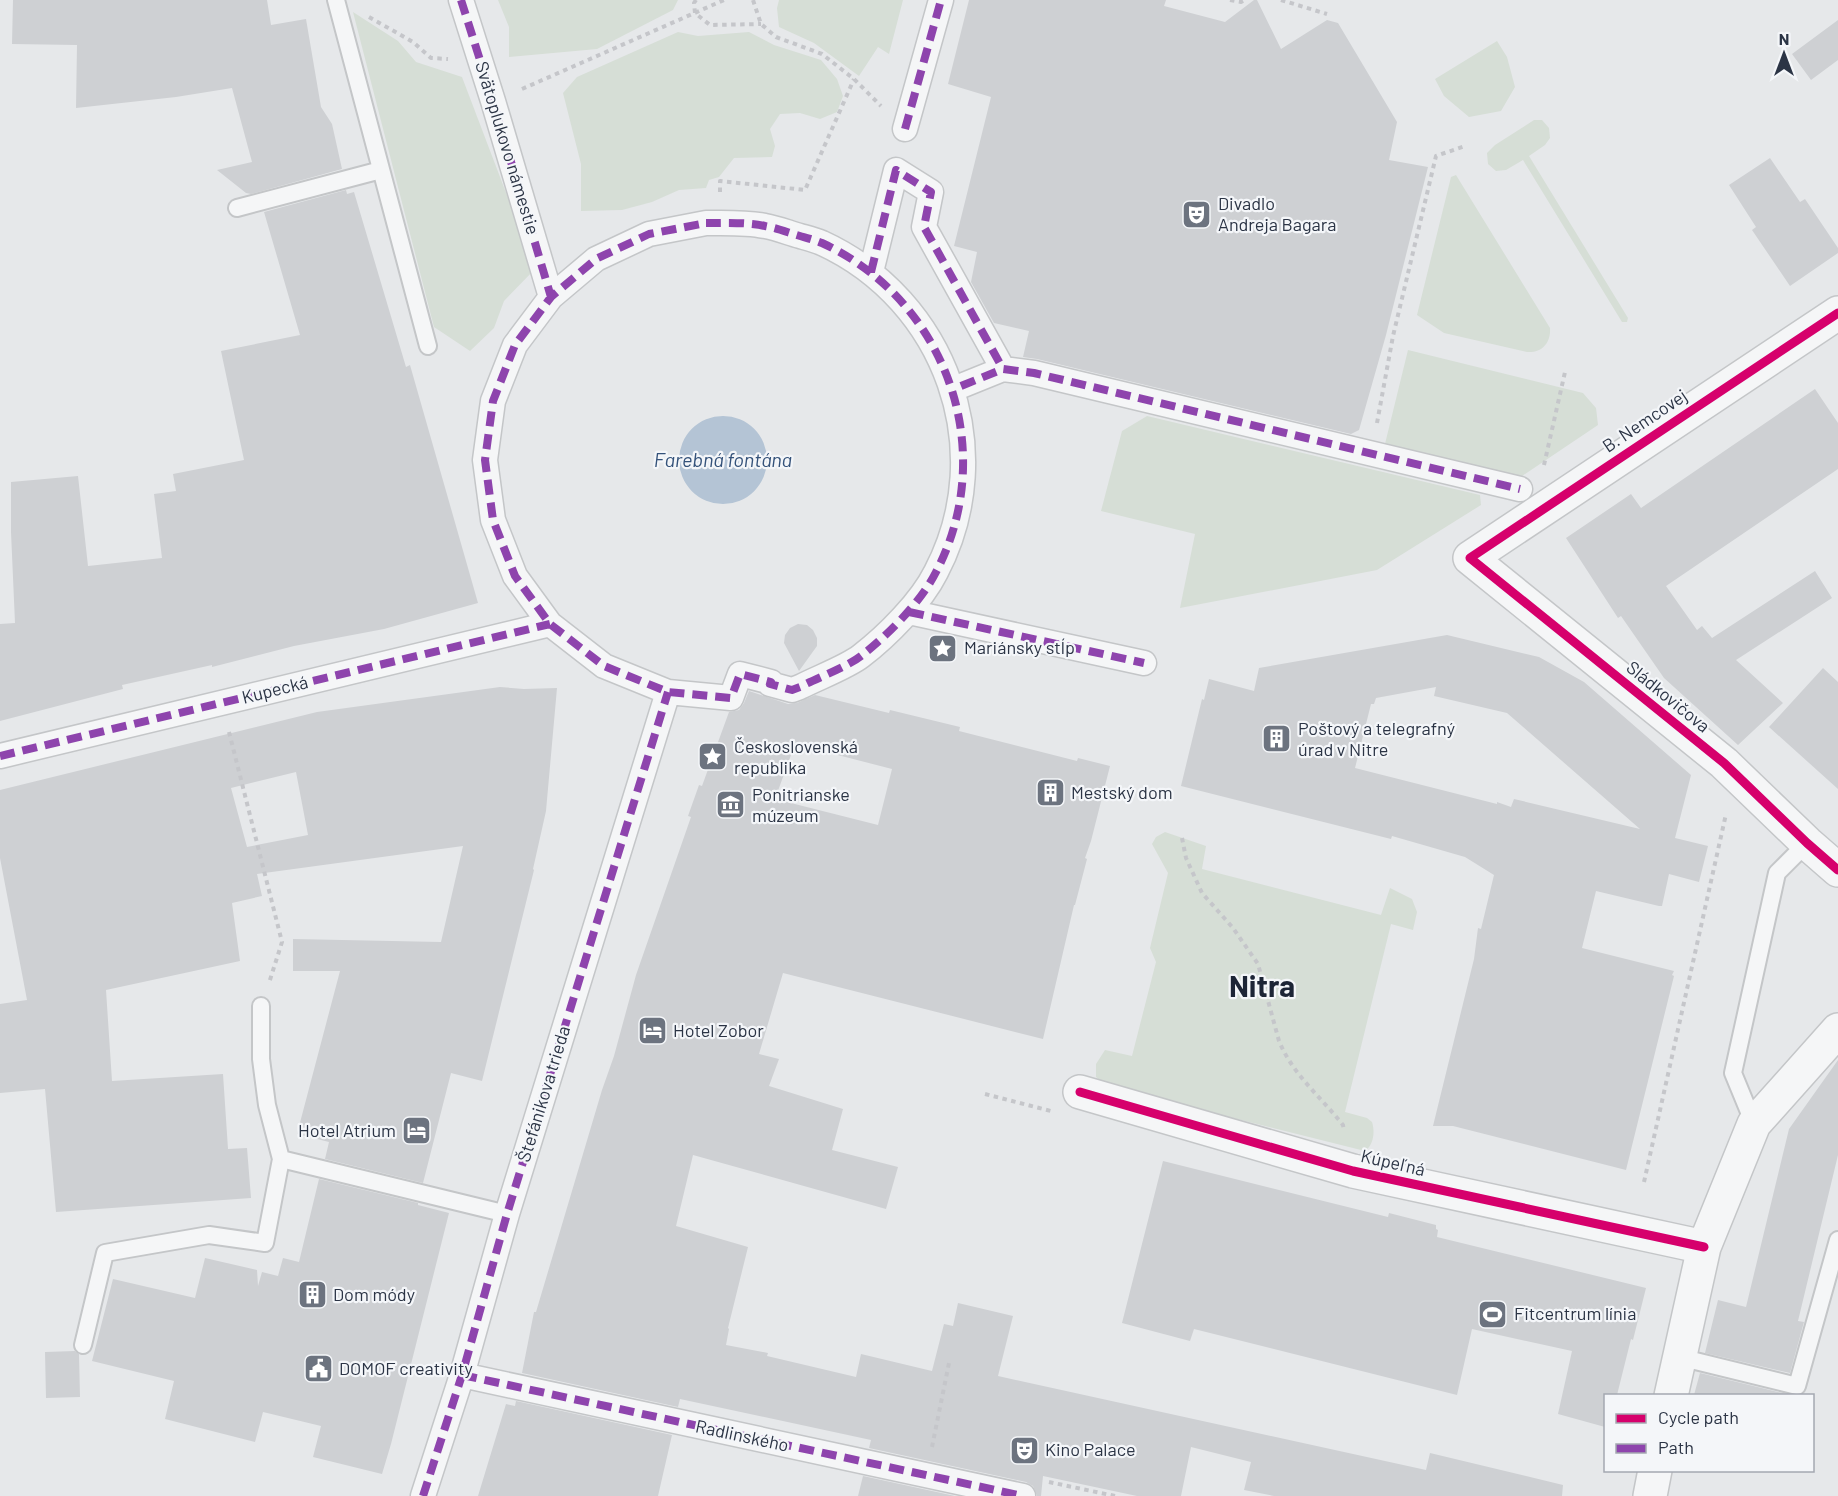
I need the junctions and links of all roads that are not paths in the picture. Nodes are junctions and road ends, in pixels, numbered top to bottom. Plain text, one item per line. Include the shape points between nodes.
1 (336, 0) edge
2 (461, 0) edge
3 (941, 0) edge
4 (905, 129) road end
5 (381, 170) junction
6 (237, 208) dead end
7 (871, 272) junction
8 (551, 297) junction
9 (1838, 313) edge
10 (428, 346) dead end
11 (1004, 369) junction
12 (961, 386) dead end
13 (1520, 489) dead end
14 (1470, 558) joint
15 (909, 612) junction
16 (550, 624) junction
17 (1144, 663) dead end
18 (668, 692) junction
19 (0, 756) edge
20 (1807, 843) junction
21 (1838, 870) edge
22 (261, 1006) road end
23 (1838, 1030) edge
24 (1080, 1092) dead end
25 (1754, 1124) junction
26 (281, 1159) junction
27 (507, 1214) junction
28 (1838, 1240) edge
29 (1704, 1247) junction
30 (83, 1345) dead end
31 (1679, 1357) junction
32 (462, 1376) junction
33 (1671, 1394) edge
34 (1655, 1472) edge
35 (423, 1496) edge
36 (1023, 1496) edge
37 (1650, 1496) edge

1 - 5 lane
2 - 8 street, Svätoplukovo námestie
3 - 4 street
5 - 6 lane
5 - 10 lane
7 - 8 street via 821,242 765,226 706,223 649,234 596,259
7 - 11 street via 896,170 931,192 924,227
7 - 15 street via 906,305 933,344 952,387 962,434 963,482 954,528 936,573
8 - 16 street via 515,345 493,401 485,460 493,520 507,557 515,576
9 - 14 street, B. Nemcovej
11 - 12 street
11 - 13 street
14 - 20 street, Sládkovičova via 1724,763
15 - 17 street
15 - 18 street via 860,657 792,690 740,674 731,698
16 - 18 street via 604,666
16 - 19 street, Kupecká
18 - 27 street, Štefánikova trieda
20 - 21 street, Sládkovičova
20 - 25 lane via 1777,873 1733,1073
22 - 26 lane via 261,1059 267,1105
23 - 25 street
24 - 29 street, Kúpeľná via 1337,1167
25 - 29 street
26 - 27 lane
26 - 30 lane via 265,1243 209,1235 105,1253
27 - 32 street, Štefánikova trieda
28 - 31 lane via 1797,1386
29 - 31 street
31 - 33 street
32 - 35 street, Štefánikova trieda
32 - 36 street, Radlinského
34 - 37 street

